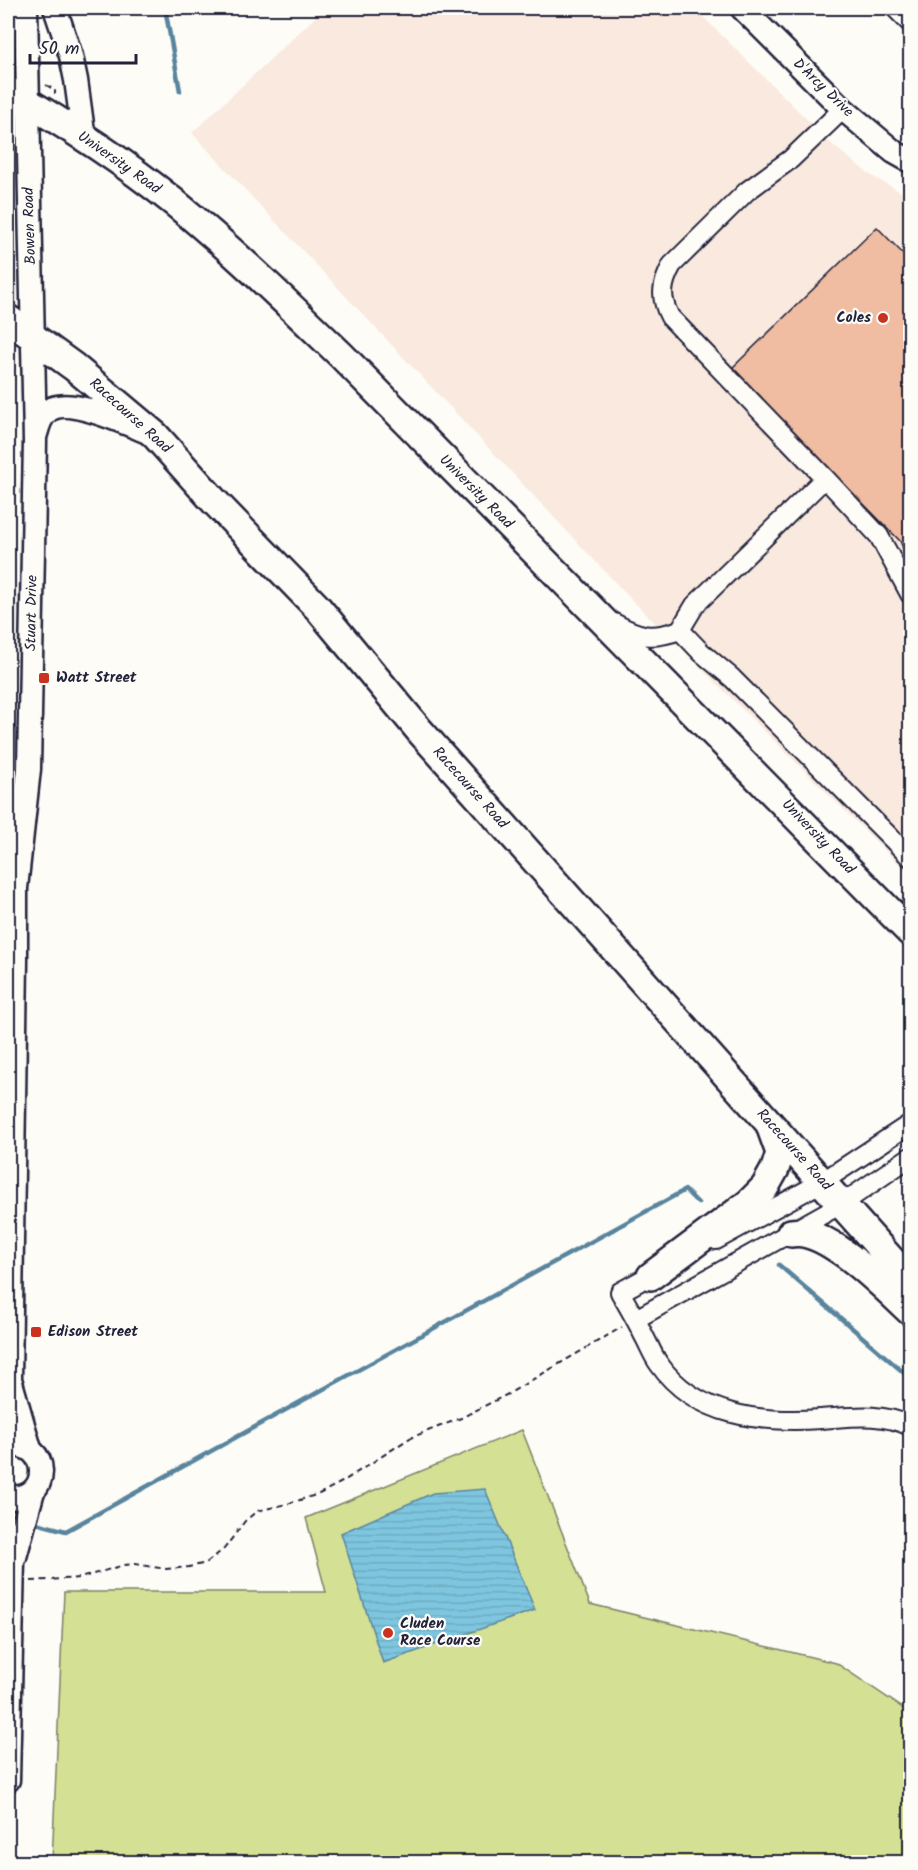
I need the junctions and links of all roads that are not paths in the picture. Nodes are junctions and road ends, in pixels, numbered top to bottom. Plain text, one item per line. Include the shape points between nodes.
1 (26, 8) edge
2 (55, 8) edge
3 (742, 8) edge
4 (895, 8) edge
5 (910, 23) edge
6 (25, 92) edge
7 (843, 109) junction
8 (84, 139) junction
9 (910, 161) edge
10 (8, 319) edge
11 (33, 337) junction
12 (155, 435) junction
13 (35, 441) junction
14 (825, 478) junction
15 (910, 594) edge
16 (599, 615) junction
17 (680, 630) junction
18 (8, 812) edge
19 (910, 857) edge
20 (16, 888) junction
21 (909, 931) edge
22 (12, 961) edge
23 (769, 1123) junction
24 (910, 1124) edge
25 (910, 1157) edge
26 (822, 1182) junction
27 (843, 1203) junction
28 (791, 1233) junction
29 (651, 1276) junction
30 (910, 1281) edge
31 (910, 1311) edge
32 (636, 1319) junction
33 (9, 1385) edge
34 (910, 1426) edge
35 (8, 1446) edge
36 (30, 1449) junction
37 (33, 1491) junction
38 (8, 1497) edge
39 (8, 1532) edge
40 (13, 1572) junction
41 (8, 1780) edge

1 - 6 main road, Bowen Road
2 - 8 main road via 74,72
3 - 7 main road, D'Arcy Drive
4 - 5 street
6 - 8 highway, University Road
6 - 11 main road, Bowen Road
7 - 9 main road, D'Arcy Drive
7 - 14 street via 791,159 747,191 672,265 664,284 663,304 670,317
8 - 16 highway, University Road via 175,203 252,269
10 - 11 highway, Racecourse Road
11 - 12 highway, Racecourse Road via 74,366
11 - 13 main road, Stuart Drive
12 - 13 main road via 85,409 64,406 46,411
12 - 23 highway, Racecourse Road via 317,608 420,730
13 - 20 main road, Stuart Drive via 29,769
14 - 15 street via 879,536
14 - 17 street via 695,605
16 - 17 street via 646,637
16 - 21 highway, University Road
17 - 19 street
18 - 20 main road, Stuart Drive
20 - 22 main road, Stuart Drive
22 - 33 main road, Stuart Drive
23 - 26 highway, Racecourse Road
23 - 29 highway via 780,1153 765,1187
24 - 26 street
25 - 27 street
26 - 27 highway, Racecourse Road
26 - 29 street
27 - 28 street
27 - 30 highway, Racecourse Road
28 - 31 highway via 807,1232 832,1245
28 - 32 street
29 - 32 street via 620,1292
32 - 34 street via 659,1364 680,1386 706,1404 736,1415 772,1420 879,1416
33 - 36 main road, Stuart Drive
35 - 36 main road
36 - 37 main road, Stuart Drive via 41,1470
37 - 38 main road via 26,1496
37 - 40 main road
39 - 40 main road
40 - 41 main road

